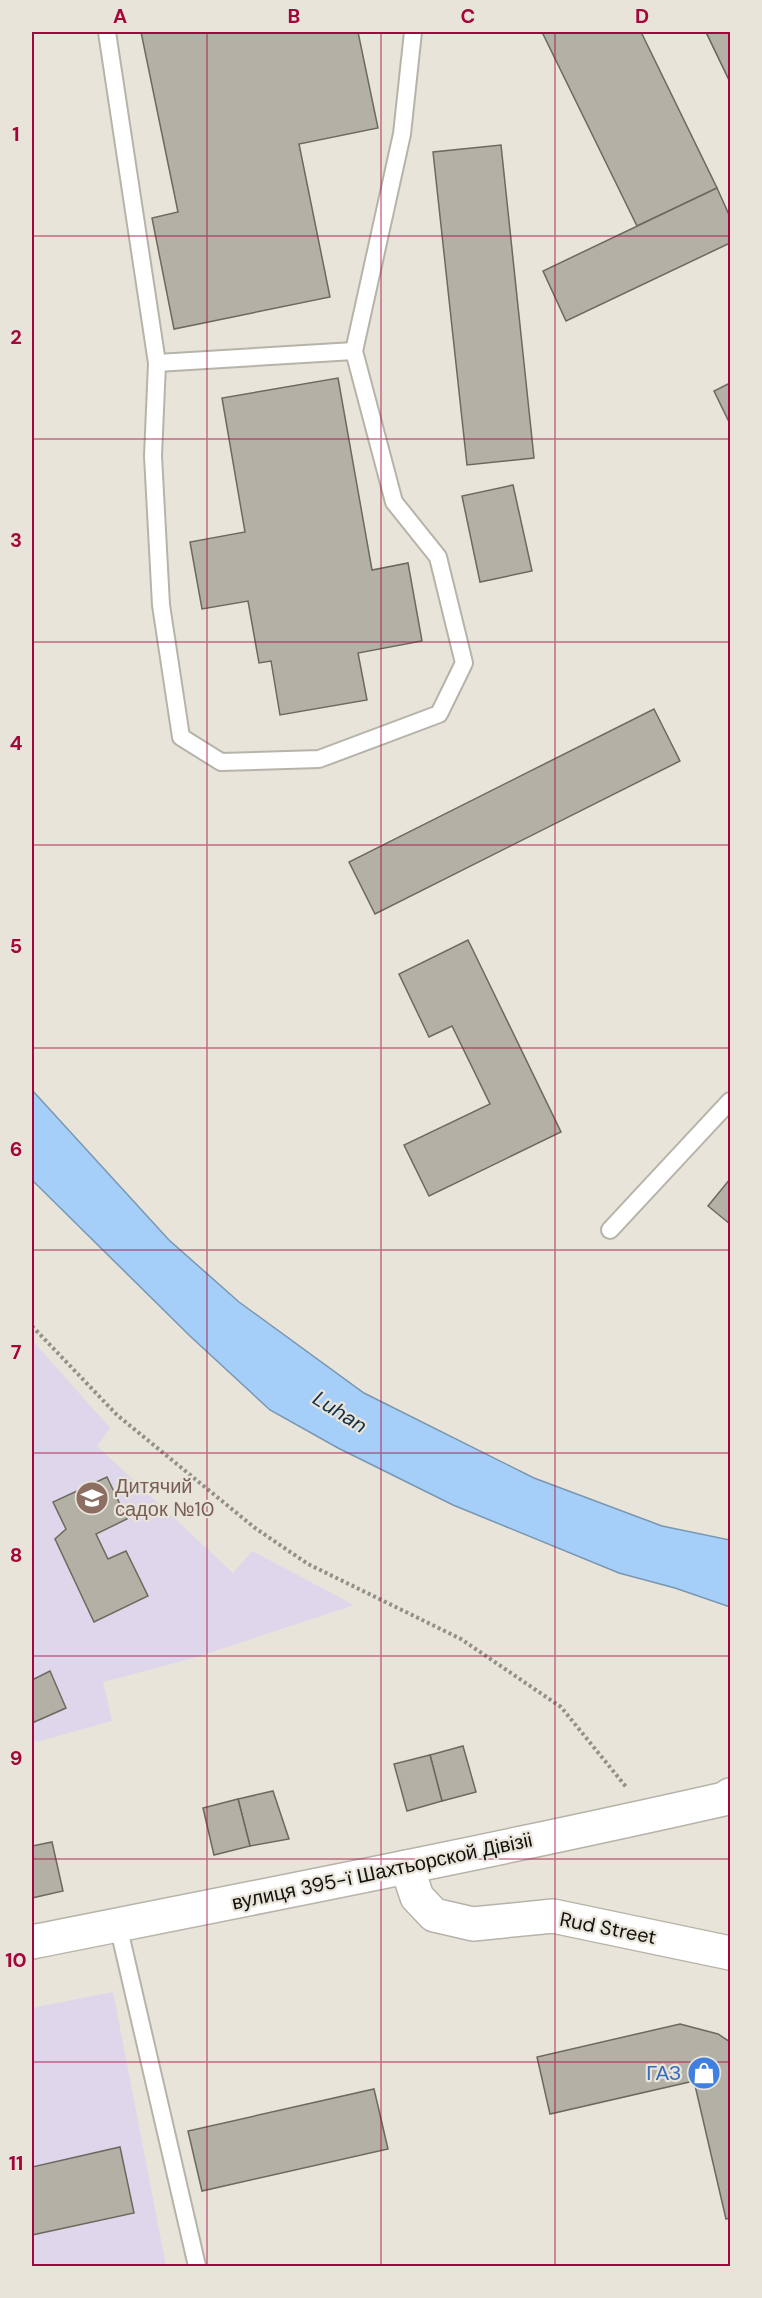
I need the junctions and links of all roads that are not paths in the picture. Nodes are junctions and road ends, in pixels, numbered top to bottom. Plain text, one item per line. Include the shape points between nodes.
1 (107, 32) edge
2 (413, 32) edge
3 (354, 351) junction
4 (157, 363) junction
5 (730, 1101) edge
6 (610, 1230) dead end
7 (730, 1795) edge
8 (407, 1867) junction
9 (118, 1925) junction
10 (32, 1942) edge
11 (730, 1953) edge
12 (197, 2266) edge

1 - 4 lane
2 - 3 lane via 402,134
3 - 4 lane
3 - 4 lane via 394,502 438,556 464,663 439,714 319,759 221,762 181,736 161,605 153,456
5 - 6 lane
7 - 8 street, вулиця 395-ї Шахтьорской Дівізіі
8 - 9 street, вулиця 395-ї Шахтьорской Дівізіі
8 - 11 street, Rud Street via 417,1897 434,1914 472,1924 553,1916
9 - 10 street, вулиця 395-ї Шахтьорской Дівізіі
9 - 12 lane

